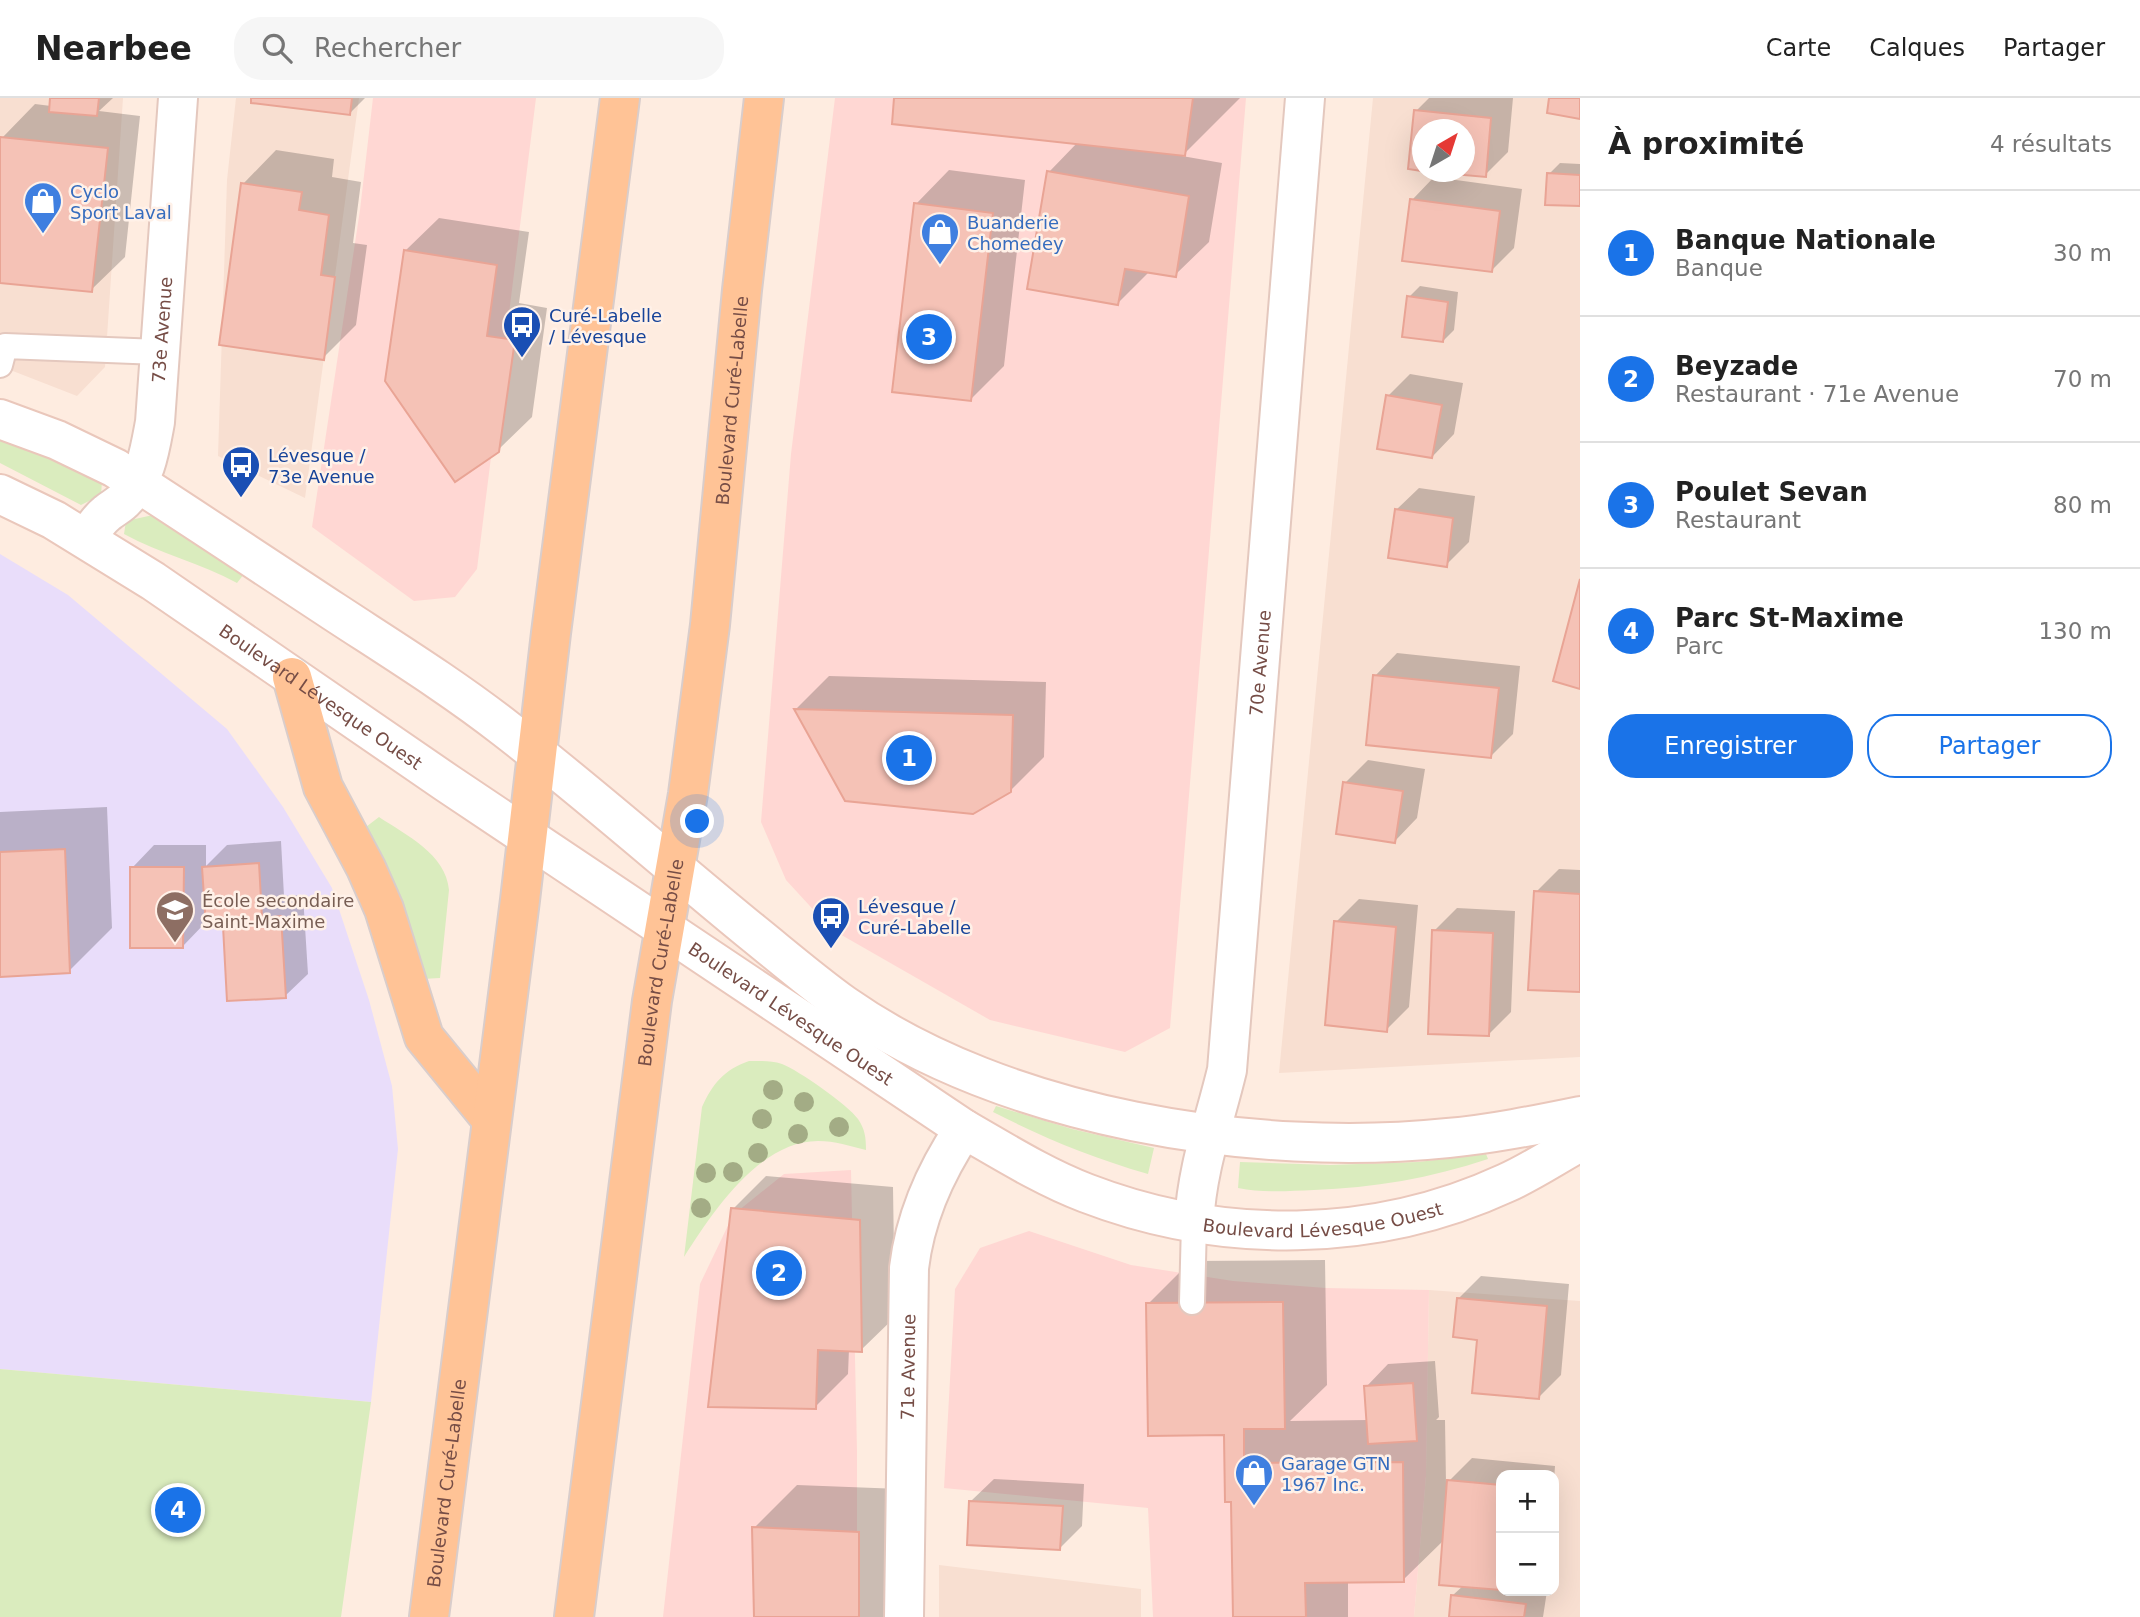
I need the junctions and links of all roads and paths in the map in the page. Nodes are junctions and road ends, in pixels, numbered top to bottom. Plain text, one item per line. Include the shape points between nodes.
1 (178, 98) edge
2 (621, 98) edge
3 (764, 98) edge
4 (1305, 98) edge
5 (159, 352) junction
6 (0, 365) edge
7 (0, 419) edge
8 (138, 483) junction
9 (0, 494) edge
10 (86, 539) junction
11 (292, 677) junction
12 (537, 754) junction
13 (528, 837) junction
14 (675, 869) junction
15 (663, 926) junction
16 (1580, 1116) edge
17 (491, 1119) junction
18 (964, 1129) junction
19 (1209, 1133) junction
20 (1580, 1142) edge
21 (1194, 1223) junction
22 (1192, 1302) dead end
23 (429, 1617) edge
24 (573, 1617) edge
25 (904, 1617) edge

1 - 5 street, 73e Avenue
2 - 12 main road, Boulevard Curé-Labelle
3 - 14 main road, Boulevard Curé-Labelle via 710,625
4 - 19 street, 70e Avenue via 1227,1070
5 - 6 lane via 5,346
5 - 8 street, 73e Avenue via 155,422
7 - 8 street, Boulevard Lévesque Ouest via 81,451
8 - 10 street, 73e Avenue
8 - 12 street, Boulevard Lévesque Ouest via 414,664
9 - 10 street, Boulevard Lévesque Ouest
10 - 11 street, Boulevard Lévesque Ouest
11 - 13 street, Boulevard Lévesque Ouest
11 - 17 main road via 323,787 384,909 424,1037
12 - 13 main road, Boulevard Curé-Labelle
12 - 14 street, Boulevard Lévesque Ouest
13 - 15 street, Boulevard Lévesque Ouest
13 - 17 main road, Boulevard Curé-Labelle
14 - 15 main road, Boulevard Curé-Labelle
14 - 19 street, Boulevard Lévesque Ouest via 837,1000 908,1044 977,1074 1078,1108
15 - 18 street, Boulevard Lévesque Ouest
15 - 24 main road, Boulevard Curé-Labelle
16 - 19 street, Boulevard Lévesque Ouest via 1488,1134 1394,1142 1266,1140
17 - 23 main road, Boulevard Curé-Labelle
18 - 21 street, Boulevard Lévesque Ouest via 1086,1193
18 - 25 street, 71e Avenue via 929,1190 909,1268
19 - 21 street, 70e Avenue
20 - 21 street, Boulevard Lévesque Ouest via 1507,1183 1430,1211 1320,1231
21 - 22 lane

